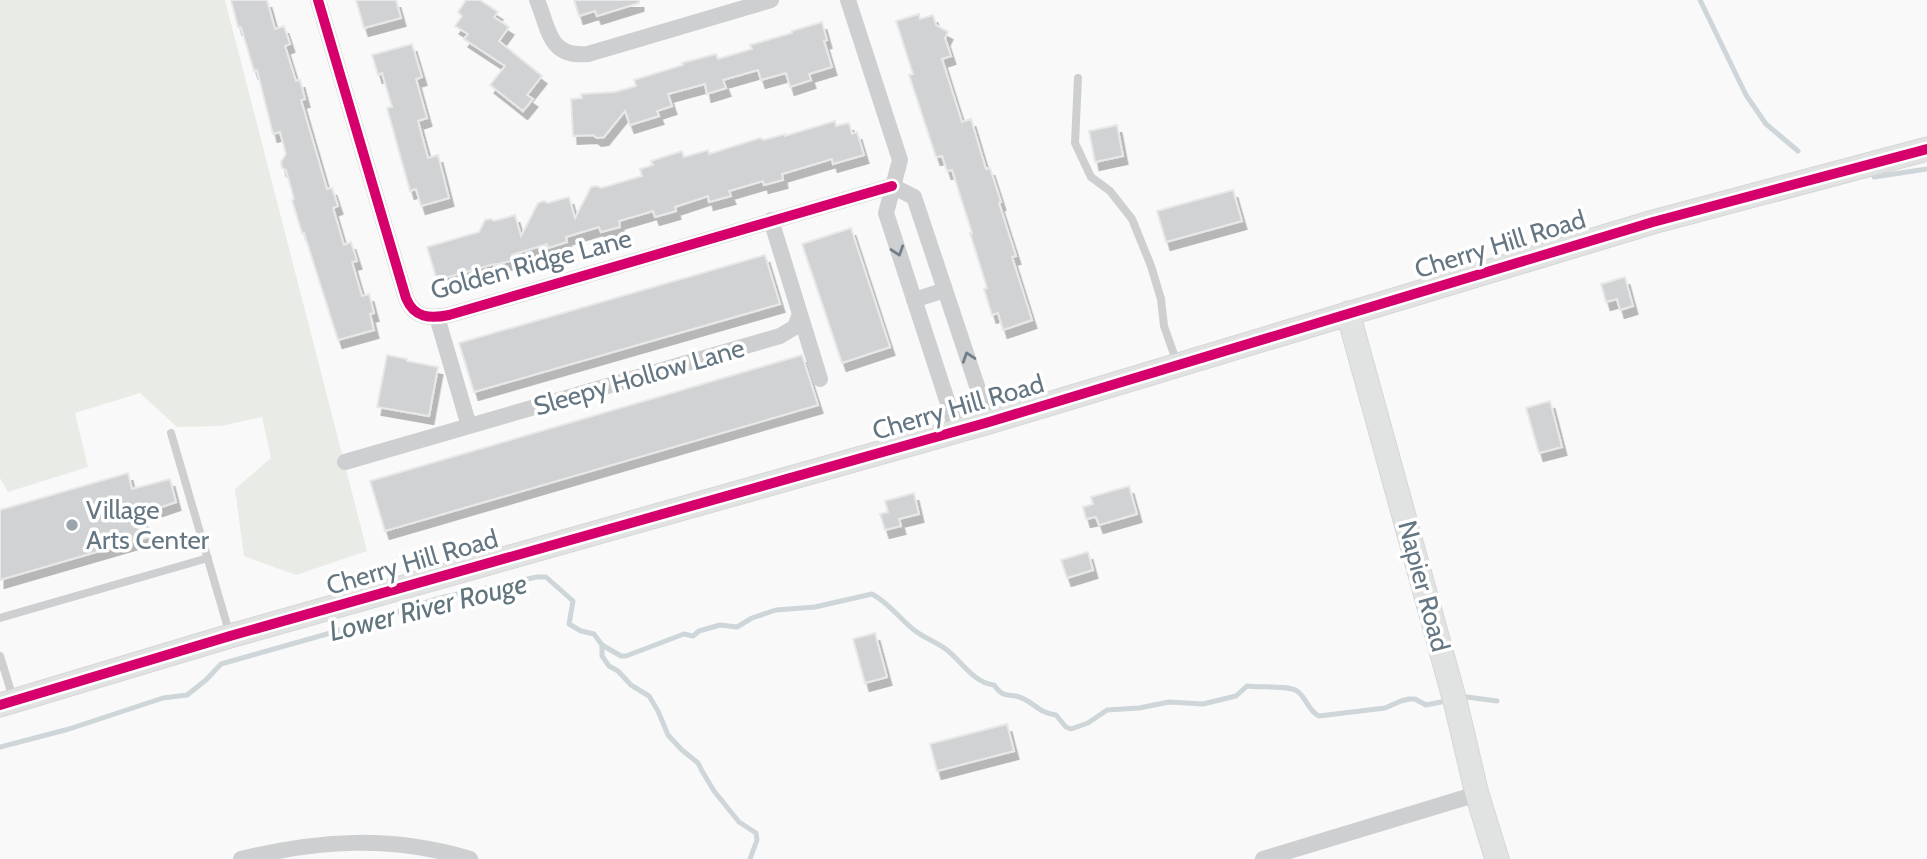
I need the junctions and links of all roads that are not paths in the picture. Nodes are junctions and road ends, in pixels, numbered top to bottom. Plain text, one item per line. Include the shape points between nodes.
1 (318, 0) edge
2 (537, 0) edge
3 (771, 0) edge
4 (848, 0) edge
5 (1078, 79) dead end
6 (1927, 149) edge
7 (892, 186) junction
8 (771, 220) junction
9 (946, 290) junction
10 (914, 300) junction
11 (1348, 313) junction
12 (800, 314) junction
13 (437, 317) junction
14 (1178, 366) junction
15 (820, 379) dead end
16 (989, 422) junction
17 (469, 426) junction
18 (957, 431) junction
19 (171, 433) dead end
20 (345, 462) dead end
21 (208, 558) junction
22 (0, 618) edge
23 (230, 636) junction
24 (0, 656) edge
25 (7, 703) edge
26 (1477, 794) junction
27 (1315, 852) edge
28 (240, 859) edge
29 (470, 859) edge
30 (1264, 859) edge
31 (1497, 859) edge

1 - 13 street, Golden Ridge Lane via 406,298 421,315
2 - 3 street via 552,41 562,50 580,55
4 - 7 street via 900,160
5 - 14 lane via 1075,143 1091,177 1110,191 1132,219
6 - 11 street, Cherry Hill Road via 1653,222
7 - 8 street, Golden Ridge Lane
7 - 9 street via 914,197
7 -> 10 street via 886,213
8 - 12 street
8 - 13 street, Golden Ridge Lane
9 - 10 street
16 -> 9 street
10 - 18 street
11 - 14 street, Cherry Hill Road
11 - 26 street, Napier Road via 1457,705
12 - 15 street
12 - 17 street, Sleepy Hollow Lane via 795,327 780,336
13 - 17 street
14 - 16 street, Cherry Hill Road
16 - 18 street, Cherry Hill Road
17 - 20 street, Sleepy Hollow Lane
18 - 23 street, Cherry Hill Road
19 - 21 lane
21 - 22 lane
21 - 23 lane
23 - 25 street, Cherry Hill Road
24 - 25 lane
26 - 27 street
26 - 31 street, Napier Road
27 - 30 street
28 - 29 street via 306,845 360,842 416,846

